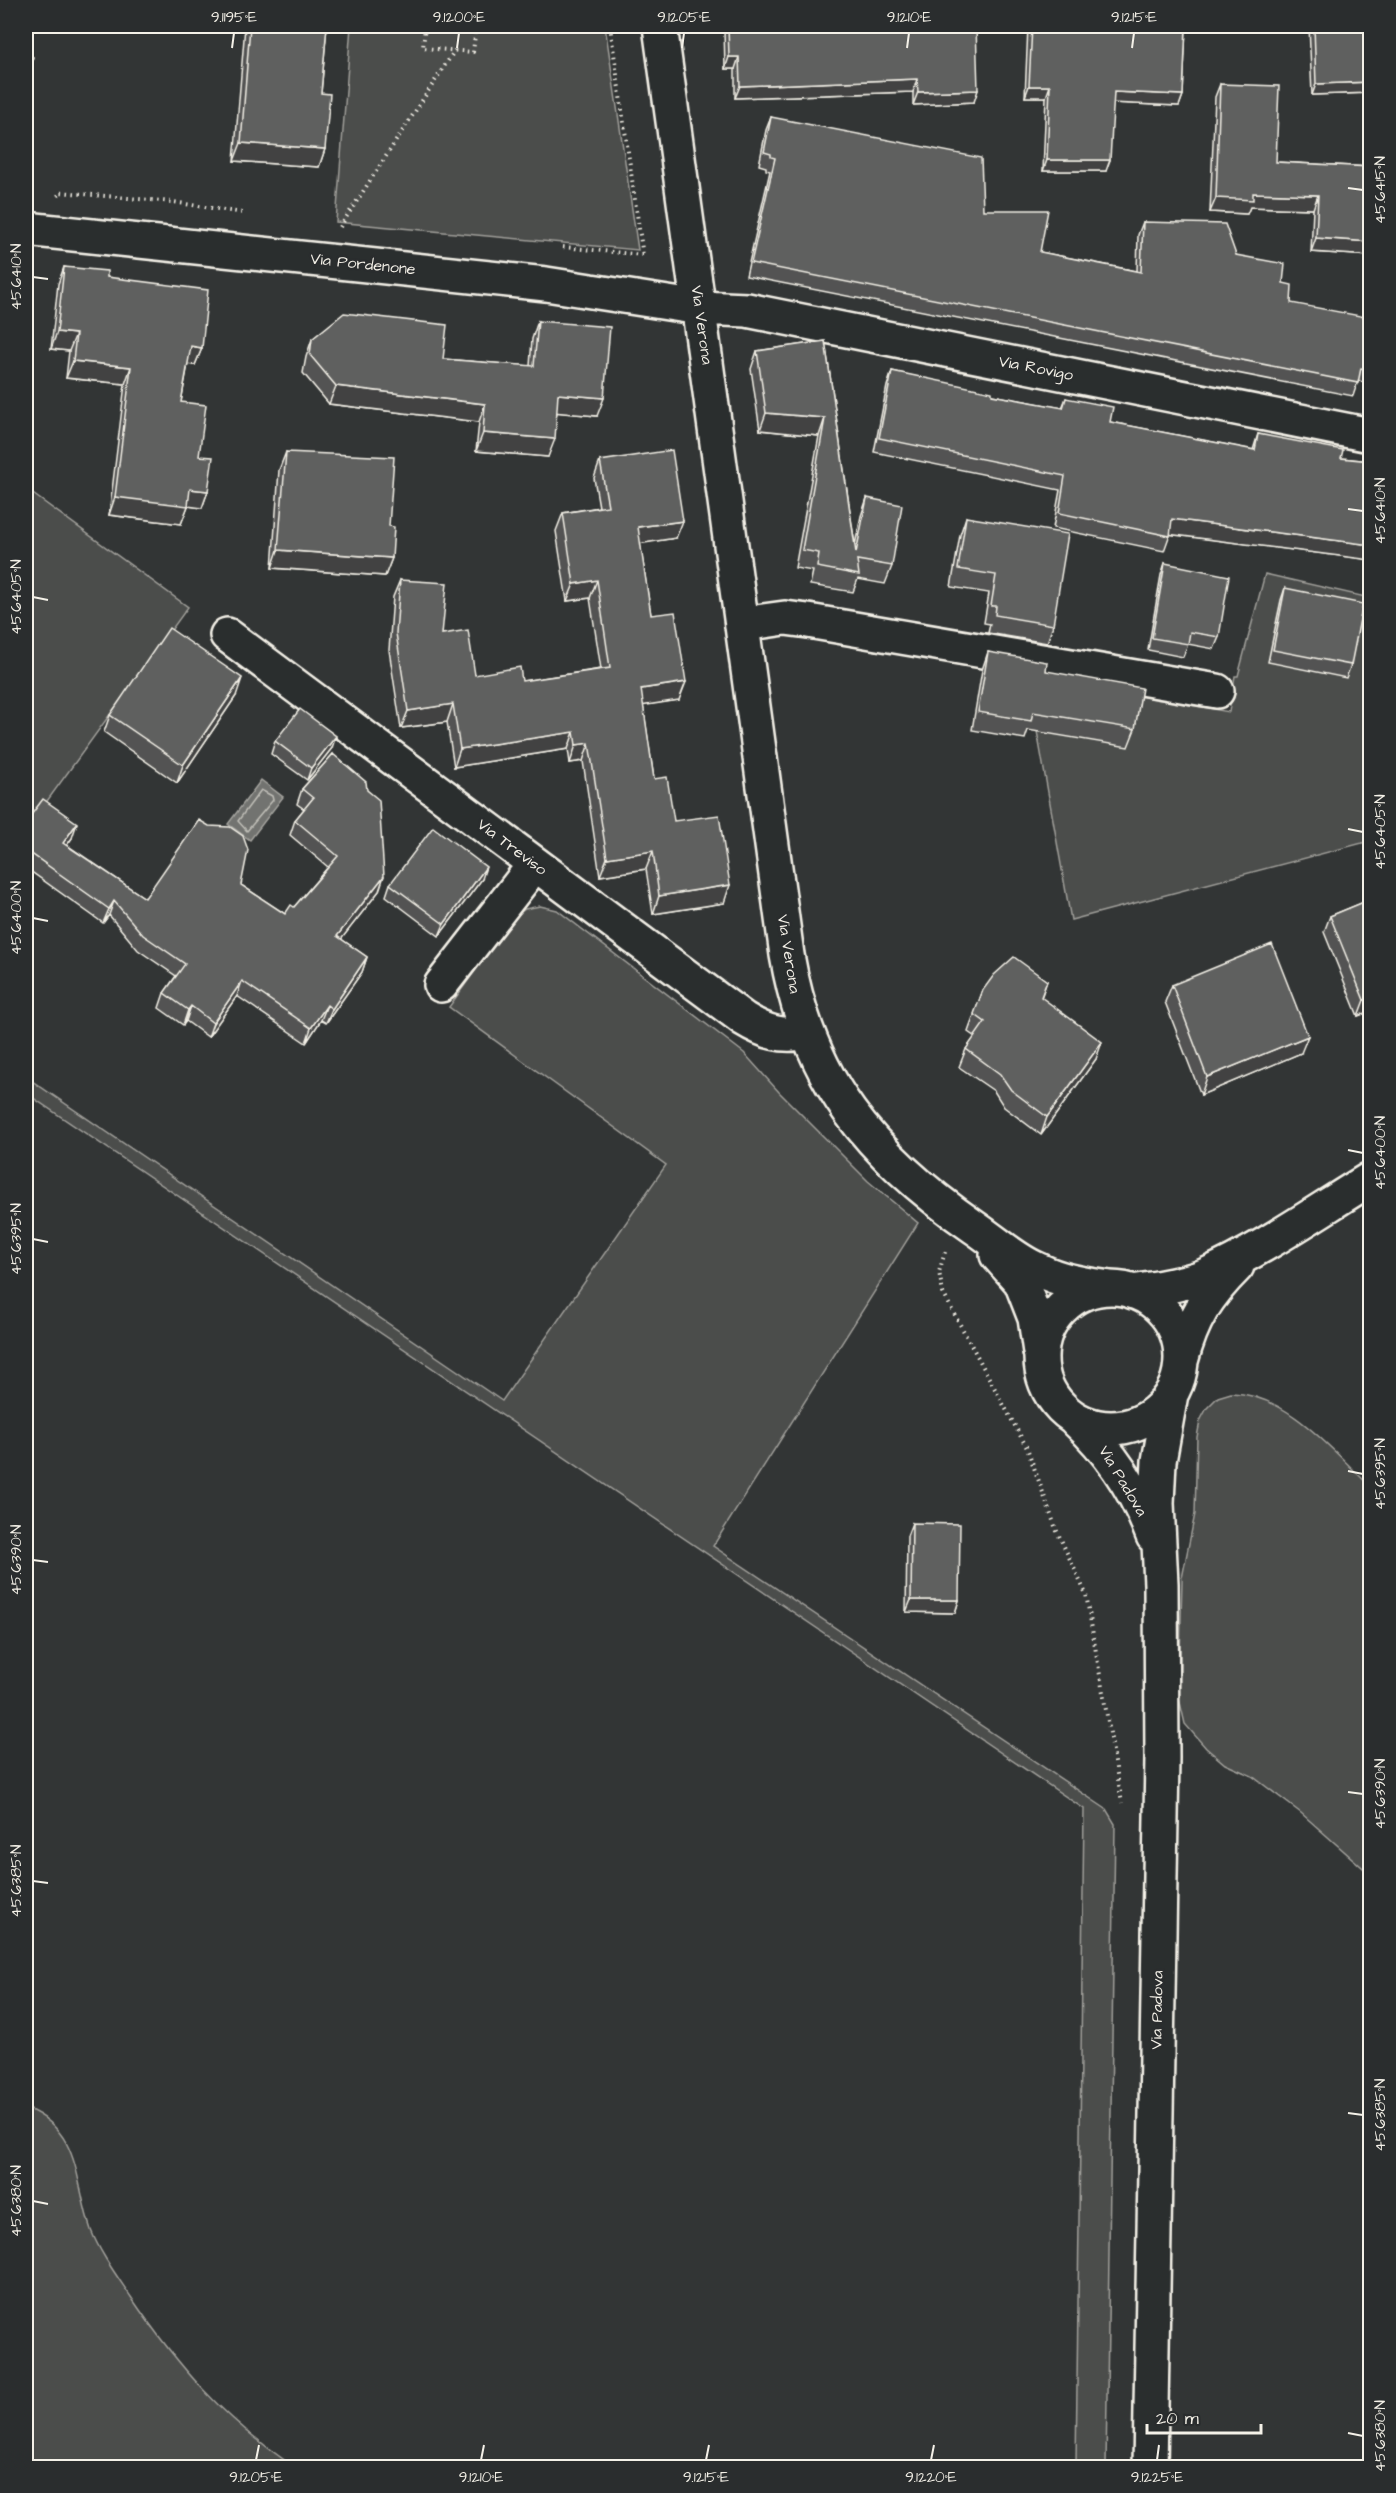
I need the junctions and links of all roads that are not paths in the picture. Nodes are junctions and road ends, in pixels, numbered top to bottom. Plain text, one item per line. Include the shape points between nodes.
1 (660, 26) edge
2 (26, 229) edge
3 (700, 308) junction
4 (1371, 435) edge
5 (744, 624) junction
6 (227, 635) dead end
7 (1217, 691) dead end
8 (535, 864) junction
9 (441, 985) dead end
10 (807, 1032) junction
11 (1371, 1179) edge
12 (968, 1222) junction
13 (1253, 1251) junction
14 (1121, 1290) junction
15 (1040, 1352) junction
16 (1181, 1361) junction
17 (1171, 1394) junction
18 (1075, 1418) junction
19 (1158, 1552) junction
20 (1150, 2468) edge

1 - 3 street, Via Verona
2 - 3 street, Via Pordenone via 546,284
3 - 4 street, Via Rovigo via 747,310
3 - 5 street, Via Verona
5 - 7 street via 784,618 808,621
5 - 10 street, Via Verona via 787,955
6 - 8 street, Via Treviso
8 - 9 street
8 - 10 street, Via Treviso via 756,1026 782,1035
10 - 12 street, Via Verona via 830,1082 867,1135 908,1176
11 - 13 street
12 - 14 street, Via Verona via 1036,1270 1070,1282
12 - 15 street, Via Verona via 1021,1282 1035,1318
13 - 14 street via 1202,1276 1163,1287
13 - 16 street via 1203,1303 1189,1331
14 - 15 street via 1086,1292 1065,1305 1044,1334
14 - 16 street via 1154,1303 1166,1314 1174,1328
15 - 18 street via 1048,1390 1059,1406
16 - 17 street
17 - 18 street via 1147,1419 1130,1425 1093,1426
17 - 19 street, Via Padova via 1159,1461
18 - 19 street, Via Padova via 1104,1446 1127,1481 1146,1516
19 - 20 street, Via Padova via 1162,1758

